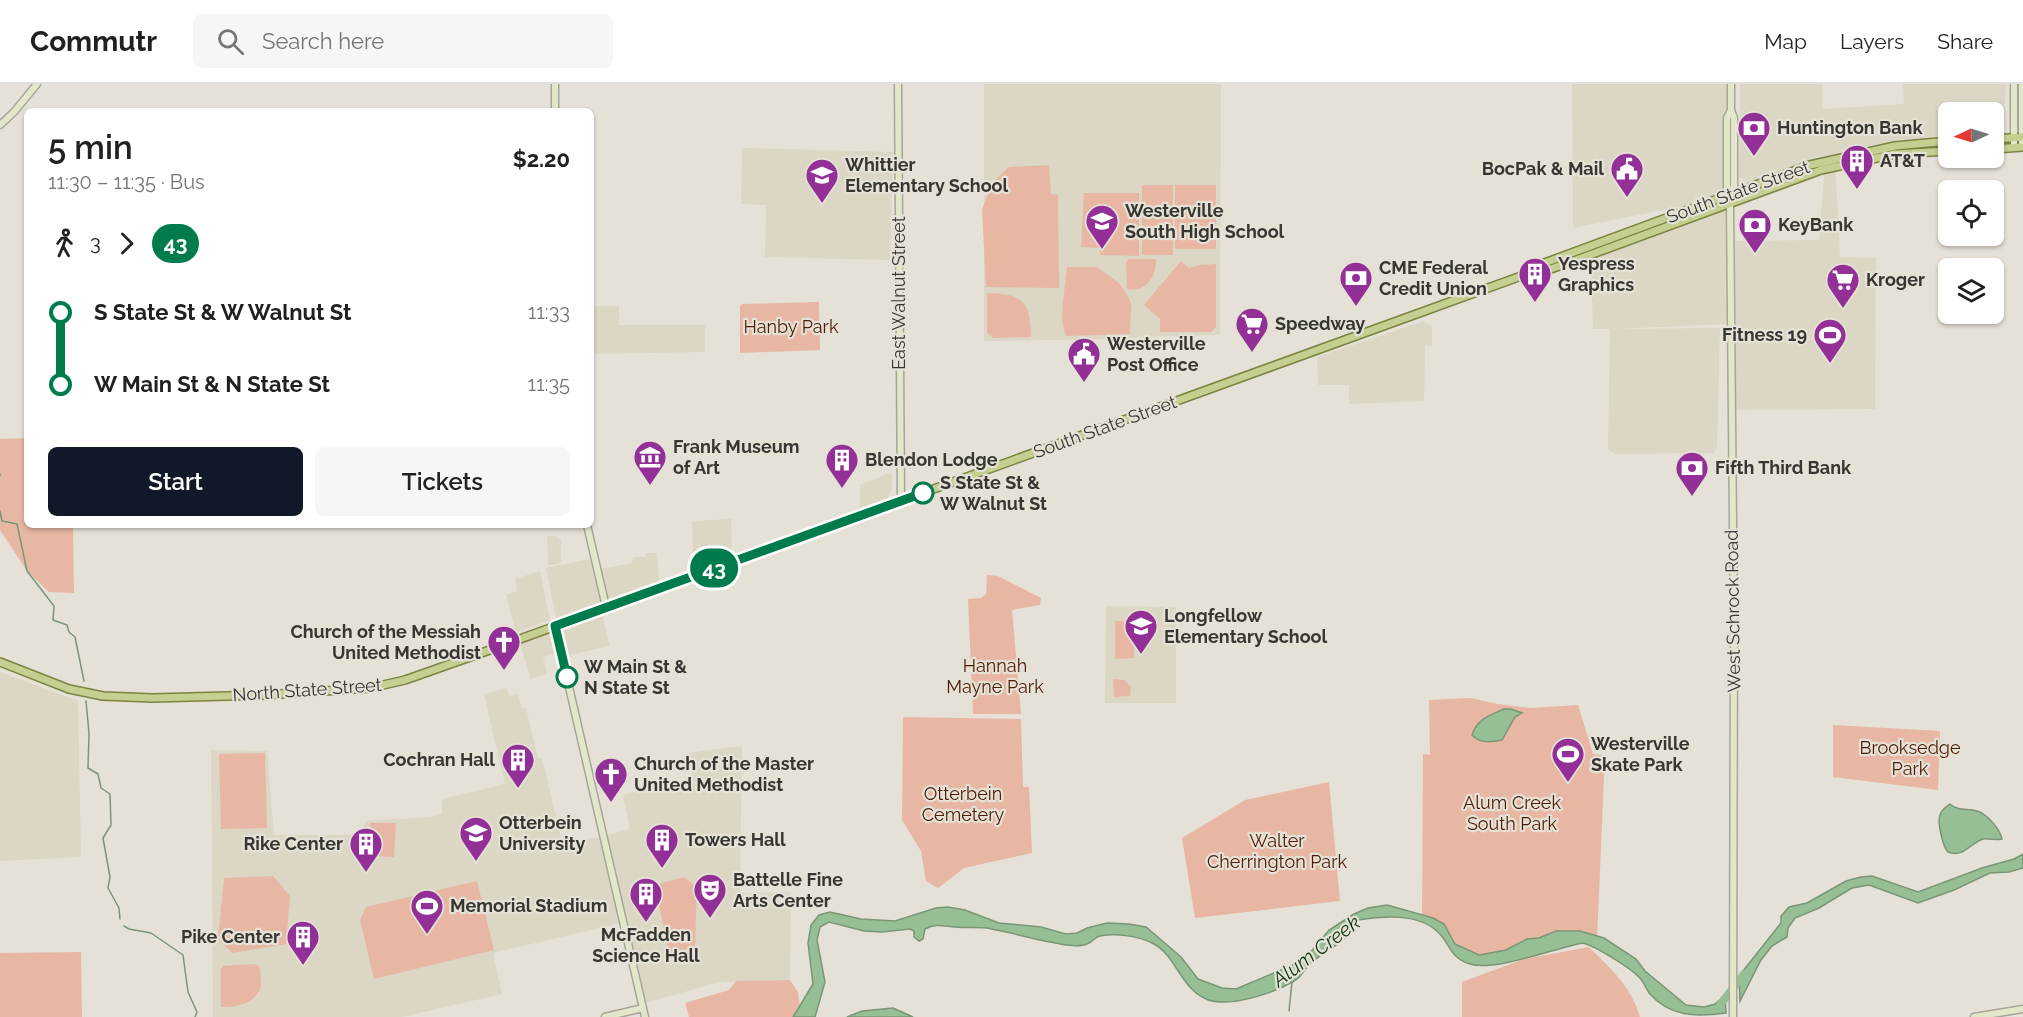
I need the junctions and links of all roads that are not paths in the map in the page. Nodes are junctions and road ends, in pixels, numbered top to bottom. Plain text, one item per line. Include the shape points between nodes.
1 (37, 84) edge
2 (555, 84) edge
3 (898, 84) edge
4 (1731, 84) edge
5 (2014, 84) edge
6 (2022, 84) edge
7 (555, 108) edge
8 (0, 125) edge
9 (2020, 137) edge
10 (2004, 138) edge
11 (1938, 143) edge
12 (1907, 145) junction
13 (1938, 145) edge
14 (2020, 147) edge
15 (2004, 148) edge
16 (1938, 151) edge
17 (1926, 152) junction
18 (1884, 156) junction
19 (1826, 165) junction
20 (1730, 200) junction
21 (1588, 252) junction
22 (1539, 272) junction
23 (901, 501) junction
24 (587, 528) edge
25 (606, 607) junction
26 (555, 626) junction
27 (0, 662) edge
28 (643, 1008) junction
29 (2023, 1009) edge
30 (1733, 1015) edge
31 (605, 1017) edge
32 (645, 1017) edge
33 (1974, 1017) edge

1 - 8 main road
2 - 7 main road
3 - 23 main road, East Walnut Street
4 - 20 main road, West Schrock Road via 1734,186
5 - 9 main road
6 - 9 main road
9 - 10 main road
9 - 14 main road
11 - 12 main road, South State Street
12 - 18 main road via 1904,150
12 - 19 main road, South State Street
13 - 17 main road
14 - 15 main road
16 - 17 main road, South State Street
17 - 18 main road, South State Street
18 - 19 main road, South State Street
19 - 20 main road, South State Street
19 - 20 main road, South State Street
20 - 21 main road, South State Street via 1672,225
20 - 21 main road, South State Street via 1635,230
20 - 30 main road, West Schrock Road
21 - 22 main road, South State Street
21 - 22 main road, South State Street via 1539,265
22 - 23 main road, South State Street
23 - 25 main road, South State Street
24 - 25 main road
25 - 26 main road, North State Street
26 - 27 main road, North State Street via 386,685 316,693 103,696 55,685
26 - 28 main road
28 - 31 main road
28 - 32 main road
29 - 33 main road

